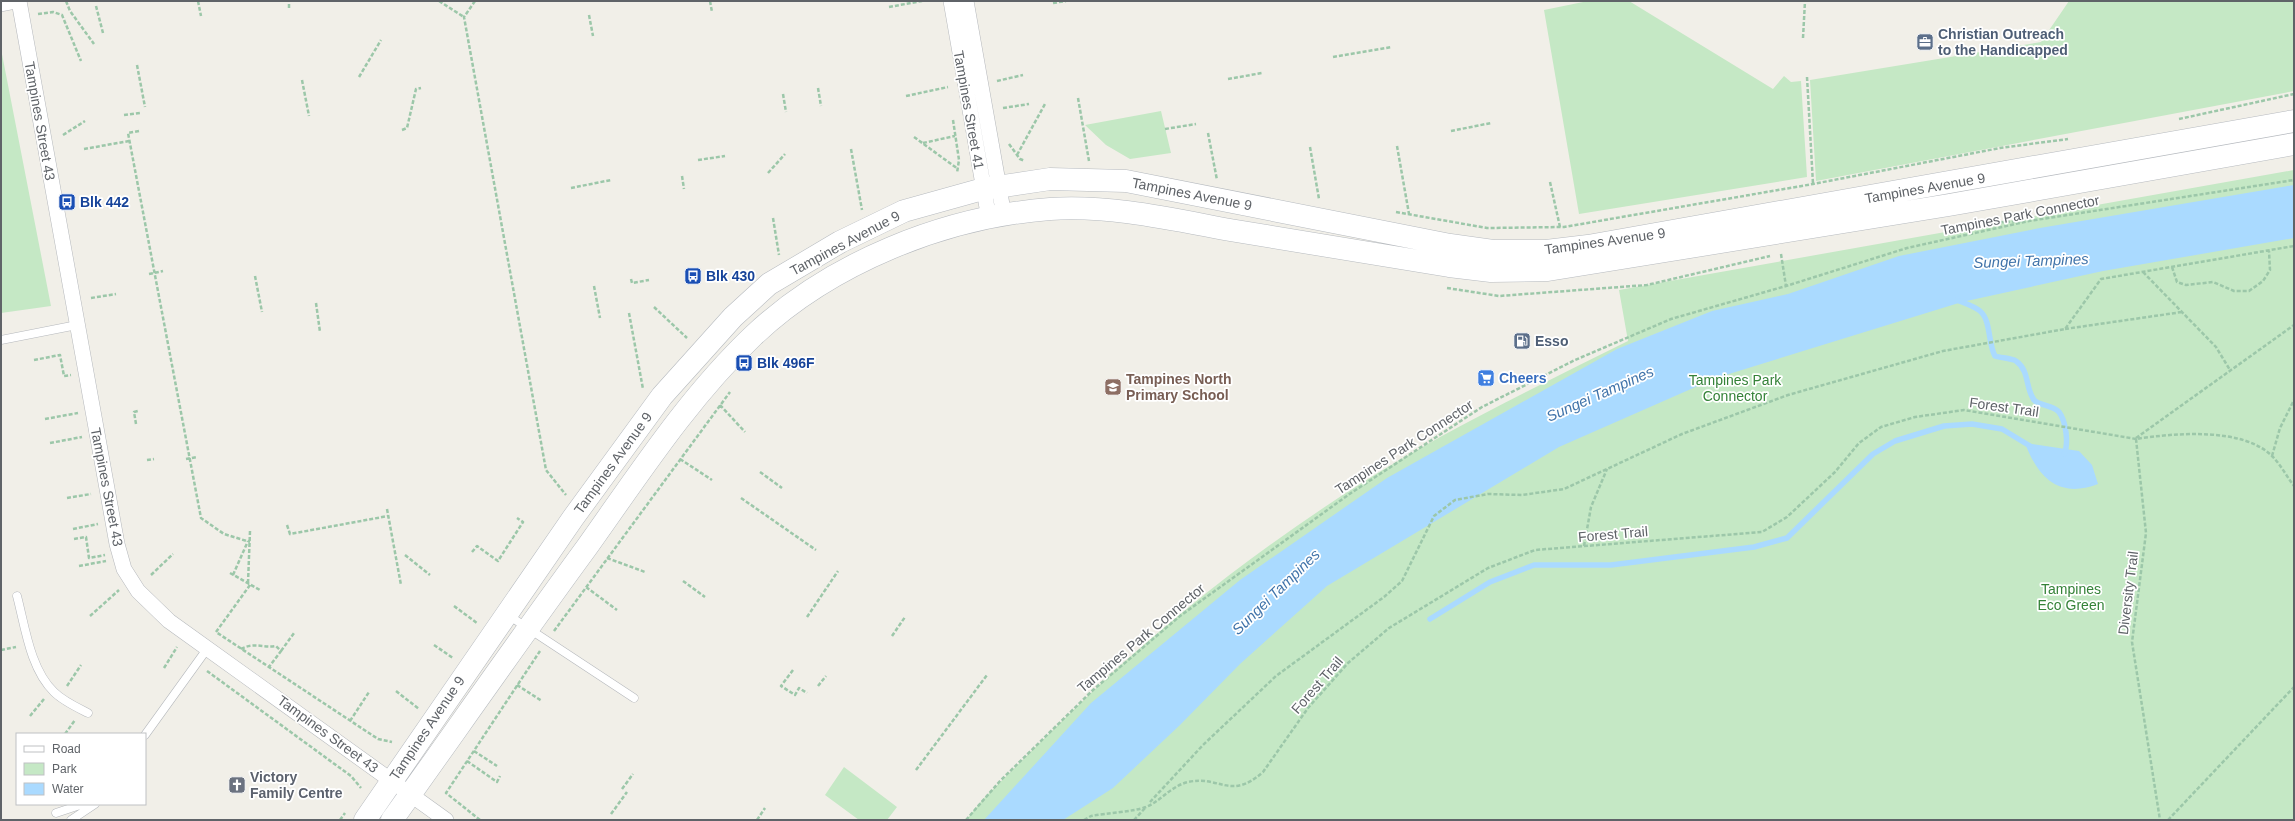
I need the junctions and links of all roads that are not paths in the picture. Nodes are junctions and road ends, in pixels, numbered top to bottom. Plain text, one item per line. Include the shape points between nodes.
1 (18, 1) edge
2 (951, 1) edge
3 (966, 1) edge
4 (1, 4) edge
5 (2294, 121) edge
6 (2294, 144) edge
7 (990, 187) junction
8 (996, 217) junction
9 (77, 325) junction
10 (1, 340) edge
11 (17, 596) dead end
12 (507, 614) junction
13 (528, 628) junction
14 (207, 649) junction
15 (634, 698) dead end
16 (88, 713) dead end
17 (146, 734) edge
18 (391, 780) junction
19 (411, 794) junction
20 (81, 805) edge
21 (94, 805) edge
22 (56, 813) dead end
23 (71, 820) edge
24 (364, 820) edge
25 (392, 820) edge
26 (446, 820) edge

1 - 4 street
1 - 9 street, Tampines Street 43
2 - 7 street, Tampines Street 41
3 - 7 street, Tampines Street 41
5 - 7 main road, Tampines Avenue 9 via 1737,221 1588,246 1546,250 1493,251 1450,244 1126,181 1050,180
6 - 8 main road, Tampines Avenue 9 via 1927,209 1548,270 1491,271 1449,266 1123,211 1054,209
7 - 8 street, Tampines Street 41
7 - 12 main road, Tampines Avenue 9 via 904,211 840,242 769,284 733,317 644,418
8 - 13 main road, Tampines Avenue 9 via 911,239 816,286 784,309 753,337 694,401
9 - 10 lane
9 - 14 street, Tampines Street 43 via 117,544 124,569 138,591 169,621
11 - 16 lane via 34,657 44,680 64,700
12 - 13 lane
12 - 18 main road, Tampines Avenue 9
13 - 15 lane
13 - 19 main road, Tampines Avenue 9
14 - 17 lane
14 - 18 street, Tampines Street 43
18 - 19 street, Tampines Street 43
18 - 24 main road, Tampines Avenue 9
19 - 25 main road, Tampines Avenue 9
19 - 26 street, Tampines Street 43
20 - 22 lane
21 - 23 lane

